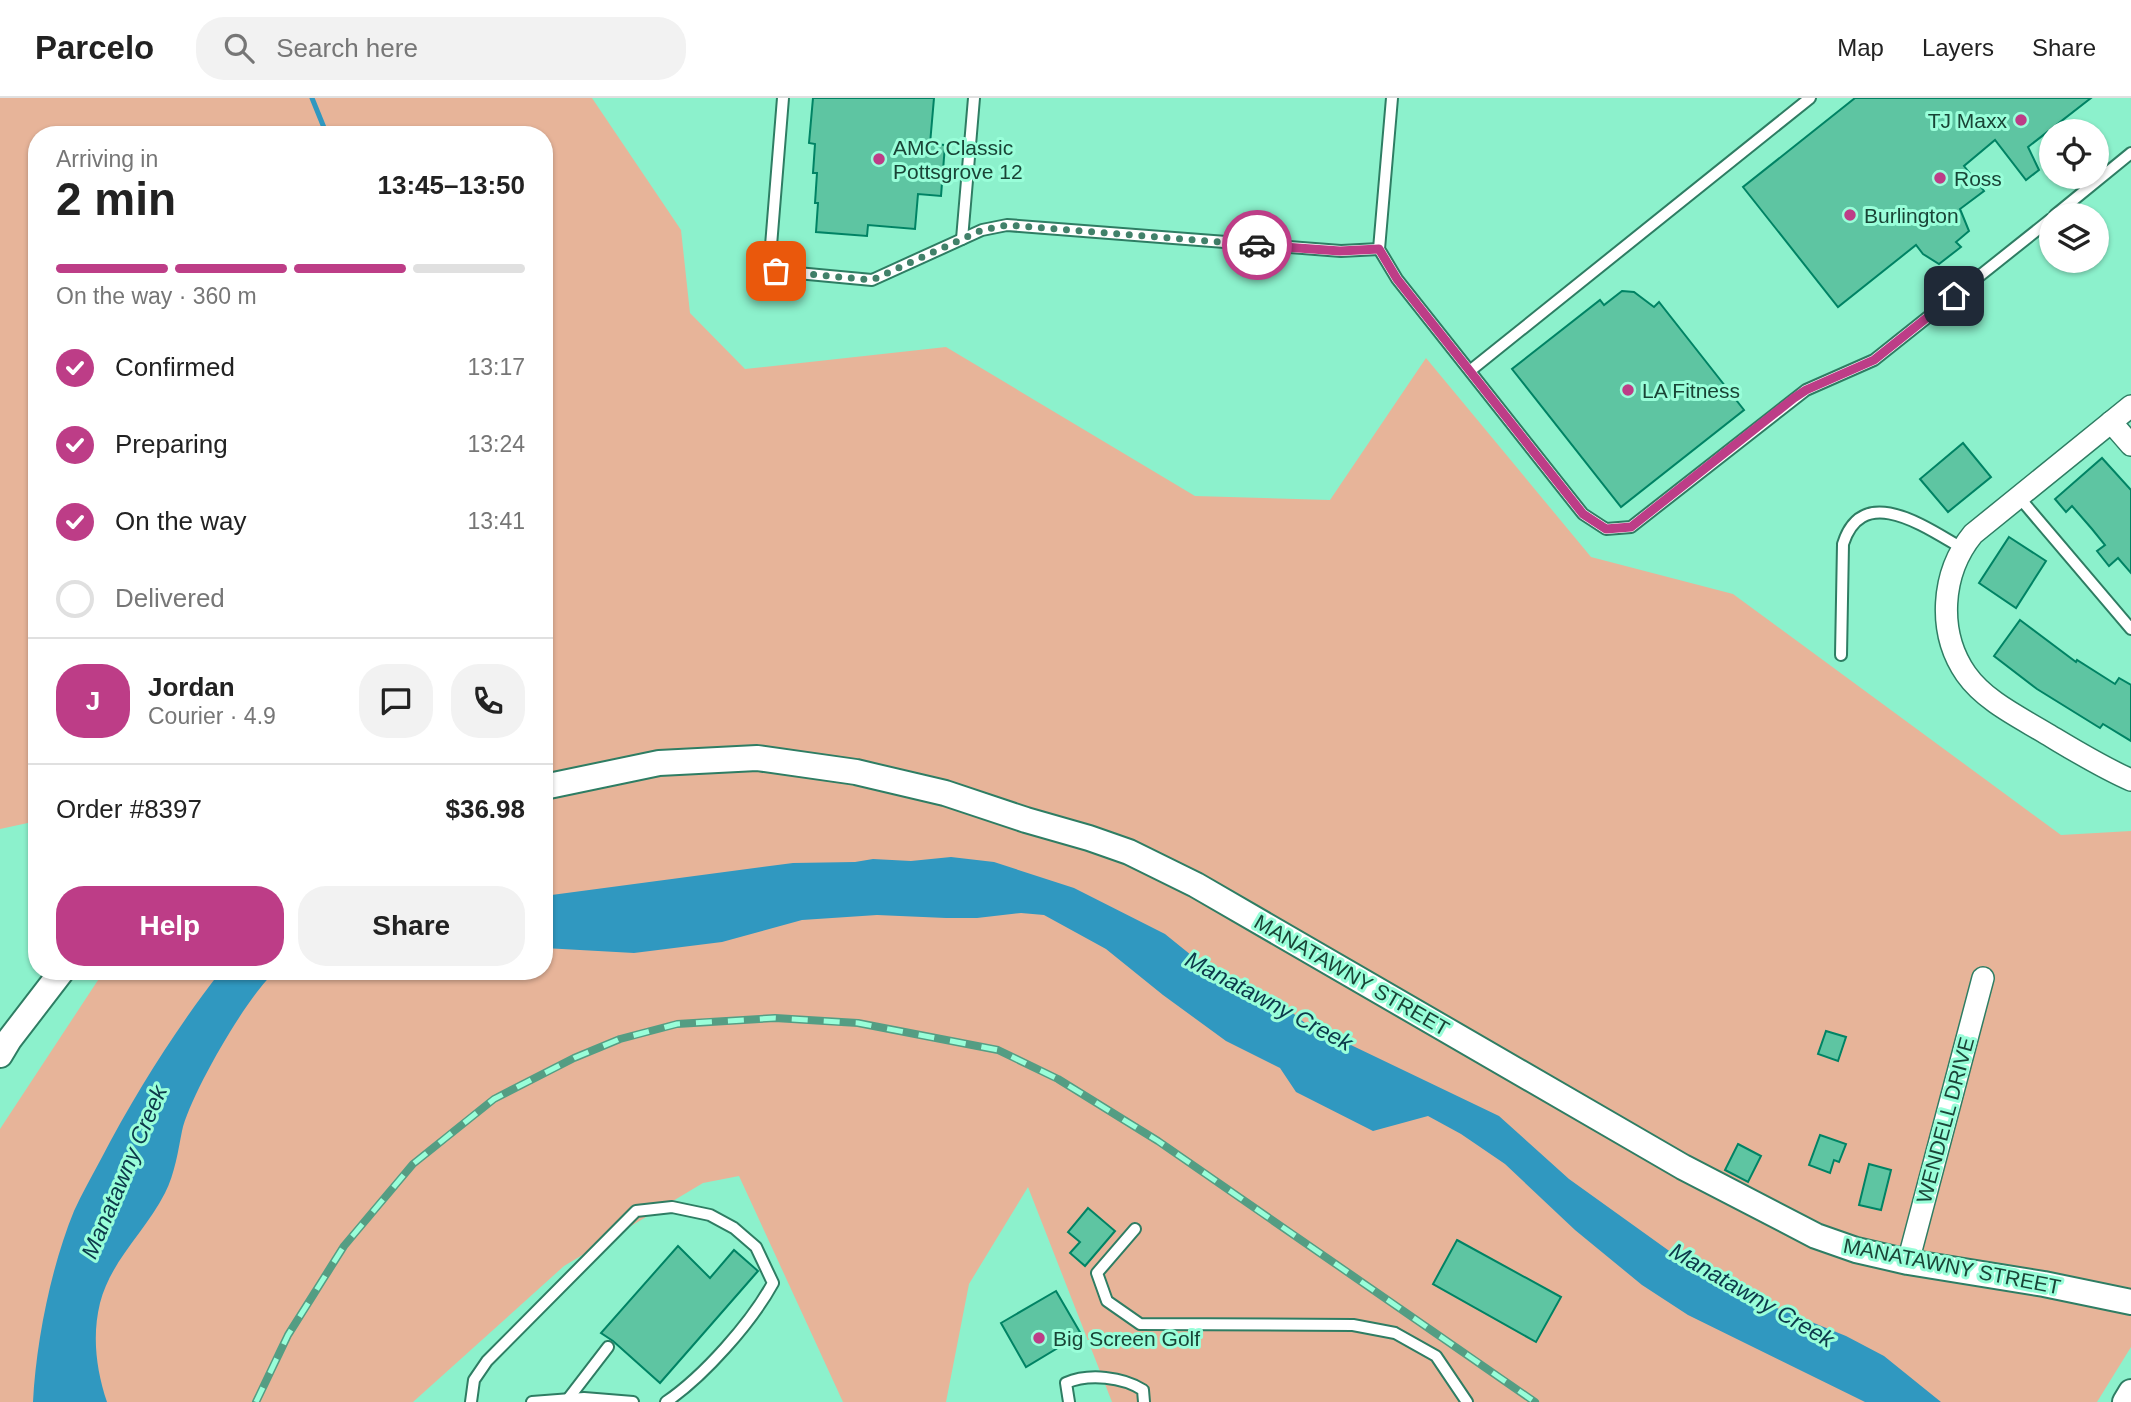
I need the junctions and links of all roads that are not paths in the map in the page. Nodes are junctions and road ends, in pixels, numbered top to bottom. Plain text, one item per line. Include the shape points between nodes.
1 (783, 98) edge
2 (974, 98) edge
3 (1392, 98) edge
4 (1810, 98) edge
5 (2131, 153) edge
6 (2070, 203) edge
7 (2039, 228) edge
8 (962, 239) junction
9 (1379, 249) junction
10 (1471, 370) junction
11 (2131, 406) edge
12 (2111, 422) junction
13 (2131, 445) edge
14 (2018, 496) junction
15 (1962, 548) junction
16 (2131, 629) edge
17 (1841, 655) dead end
18 (2131, 780) edge
19 (553, 785) edge
20 (1983, 978) dead end
21 (55, 980) edge
22 (0, 1055) edge
23 (1135, 1229) dead end
24 (1908, 1262) junction
25 (2131, 1302) edge
26 (608, 1347) dead end
27 (2131, 1392) edge
28 (568, 1399) junction
29 (471, 1402) edge
30 (532, 1402) edge
31 (633, 1402) edge
32 (666, 1402) edge
33 (1069, 1402) edge
34 (1143, 1402) edge
35 (1467, 1402) edge
36 (2125, 1402) edge

1 - 8 lane via 770,258 776,271 872,280
2 - 8 lane
3 - 9 lane
4 - 10 lane
5 - 6 lane
7 - 10 lane via 1874,360 1806,390 1631,527 1606,529 1583,514
8 - 9 lane via 1007,225 1340,251
9 - 10 lane via 1397,279
11 - 12 street
12 - 13 street
12 - 14 street
14 - 15 street
14 - 16 lane
15 - 17 lane via 1894,513 1872,513 1851,527 1843,544
15 - 18 street via 1949,584 1946,621 1966,674 1996,703
19 - 24 street, MANATAWNY STREET via 659,763 757,758 856,772 945,793 1129,852 1196,885 1776,1217 1856,1250
20 - 24 street, WENDELL DRIVE
21 - 22 street
23 - 35 lane via 1097,1273 1107,1301 1140,1324 1353,1325 1395,1333 1436,1356
24 - 25 street, MANATAWNY STREET
26 - 28 lane
27 - 36 street
28 - 30 lane
28 - 31 lane
29 - 32 lane via 474,1380 487,1360 636,1211 672,1207 710,1215 734,1228 756,1247 773,1283 734,1336 684,1390
33 - 34 lane via 1066,1383 1090,1378 1133,1384 1143,1390

